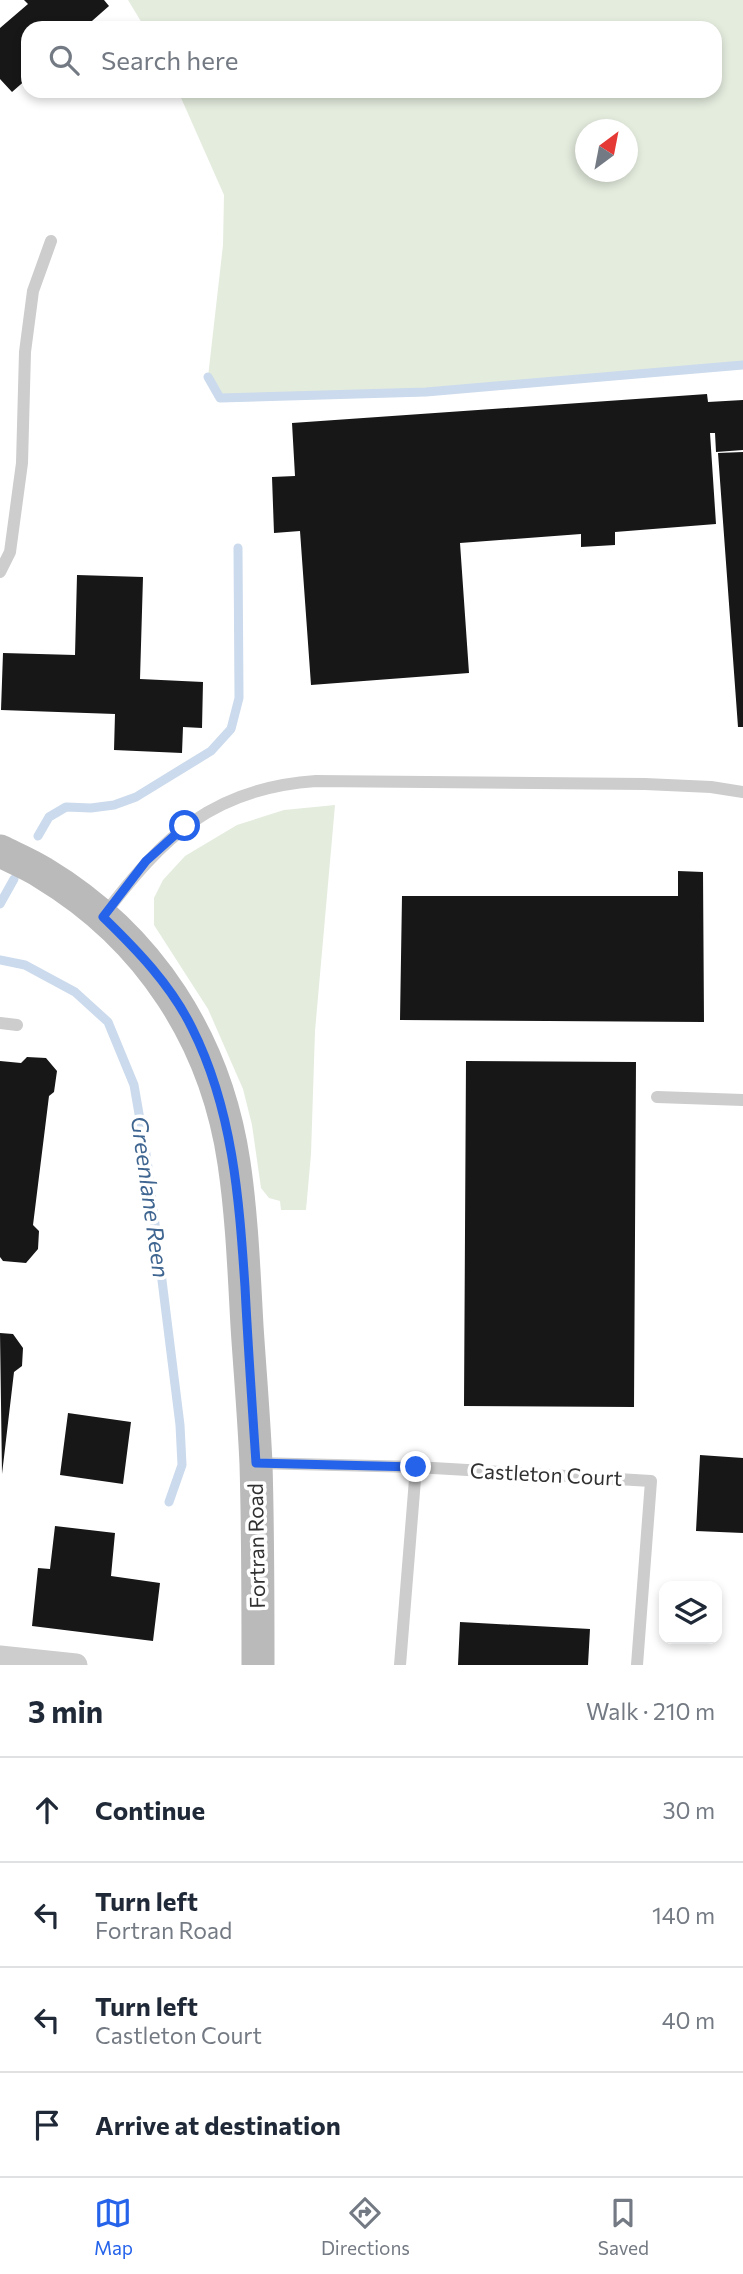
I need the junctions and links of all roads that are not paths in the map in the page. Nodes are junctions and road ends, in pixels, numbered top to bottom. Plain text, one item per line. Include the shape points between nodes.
1 (51, 241) dead end
2 (0, 572) edge
3 (743, 792) edge
4 (0, 851) edge
5 (103, 917) junction
6 (0, 1023) edge
7 (17, 1024) dead end
8 (657, 1097) dead end
9 (743, 1100) edge
10 (256, 1463) junction
11 (416, 1467) junction
12 (0, 1657) edge
13 (76, 1665) edge
14 (258, 1665) edge
15 (400, 1665) edge
16 (637, 1665) edge

1 - 2 lane via 33,291 25,352 22,463 10,552
3 - 5 lane via 645,784 287,783 216,806 185,826 146,861
4 - 5 street, Fortran Road via 41,872
5 - 10 street, Fortran Road via 167,986 192,1027 225,1116 240,1225
6 - 7 lane
8 - 9 lane
10 - 11 lane, Castleton Court
10 - 14 street, Fortran Road
11 - 15 lane
11 - 16 lane, Castleton Court via 651,1481
12 - 13 street

